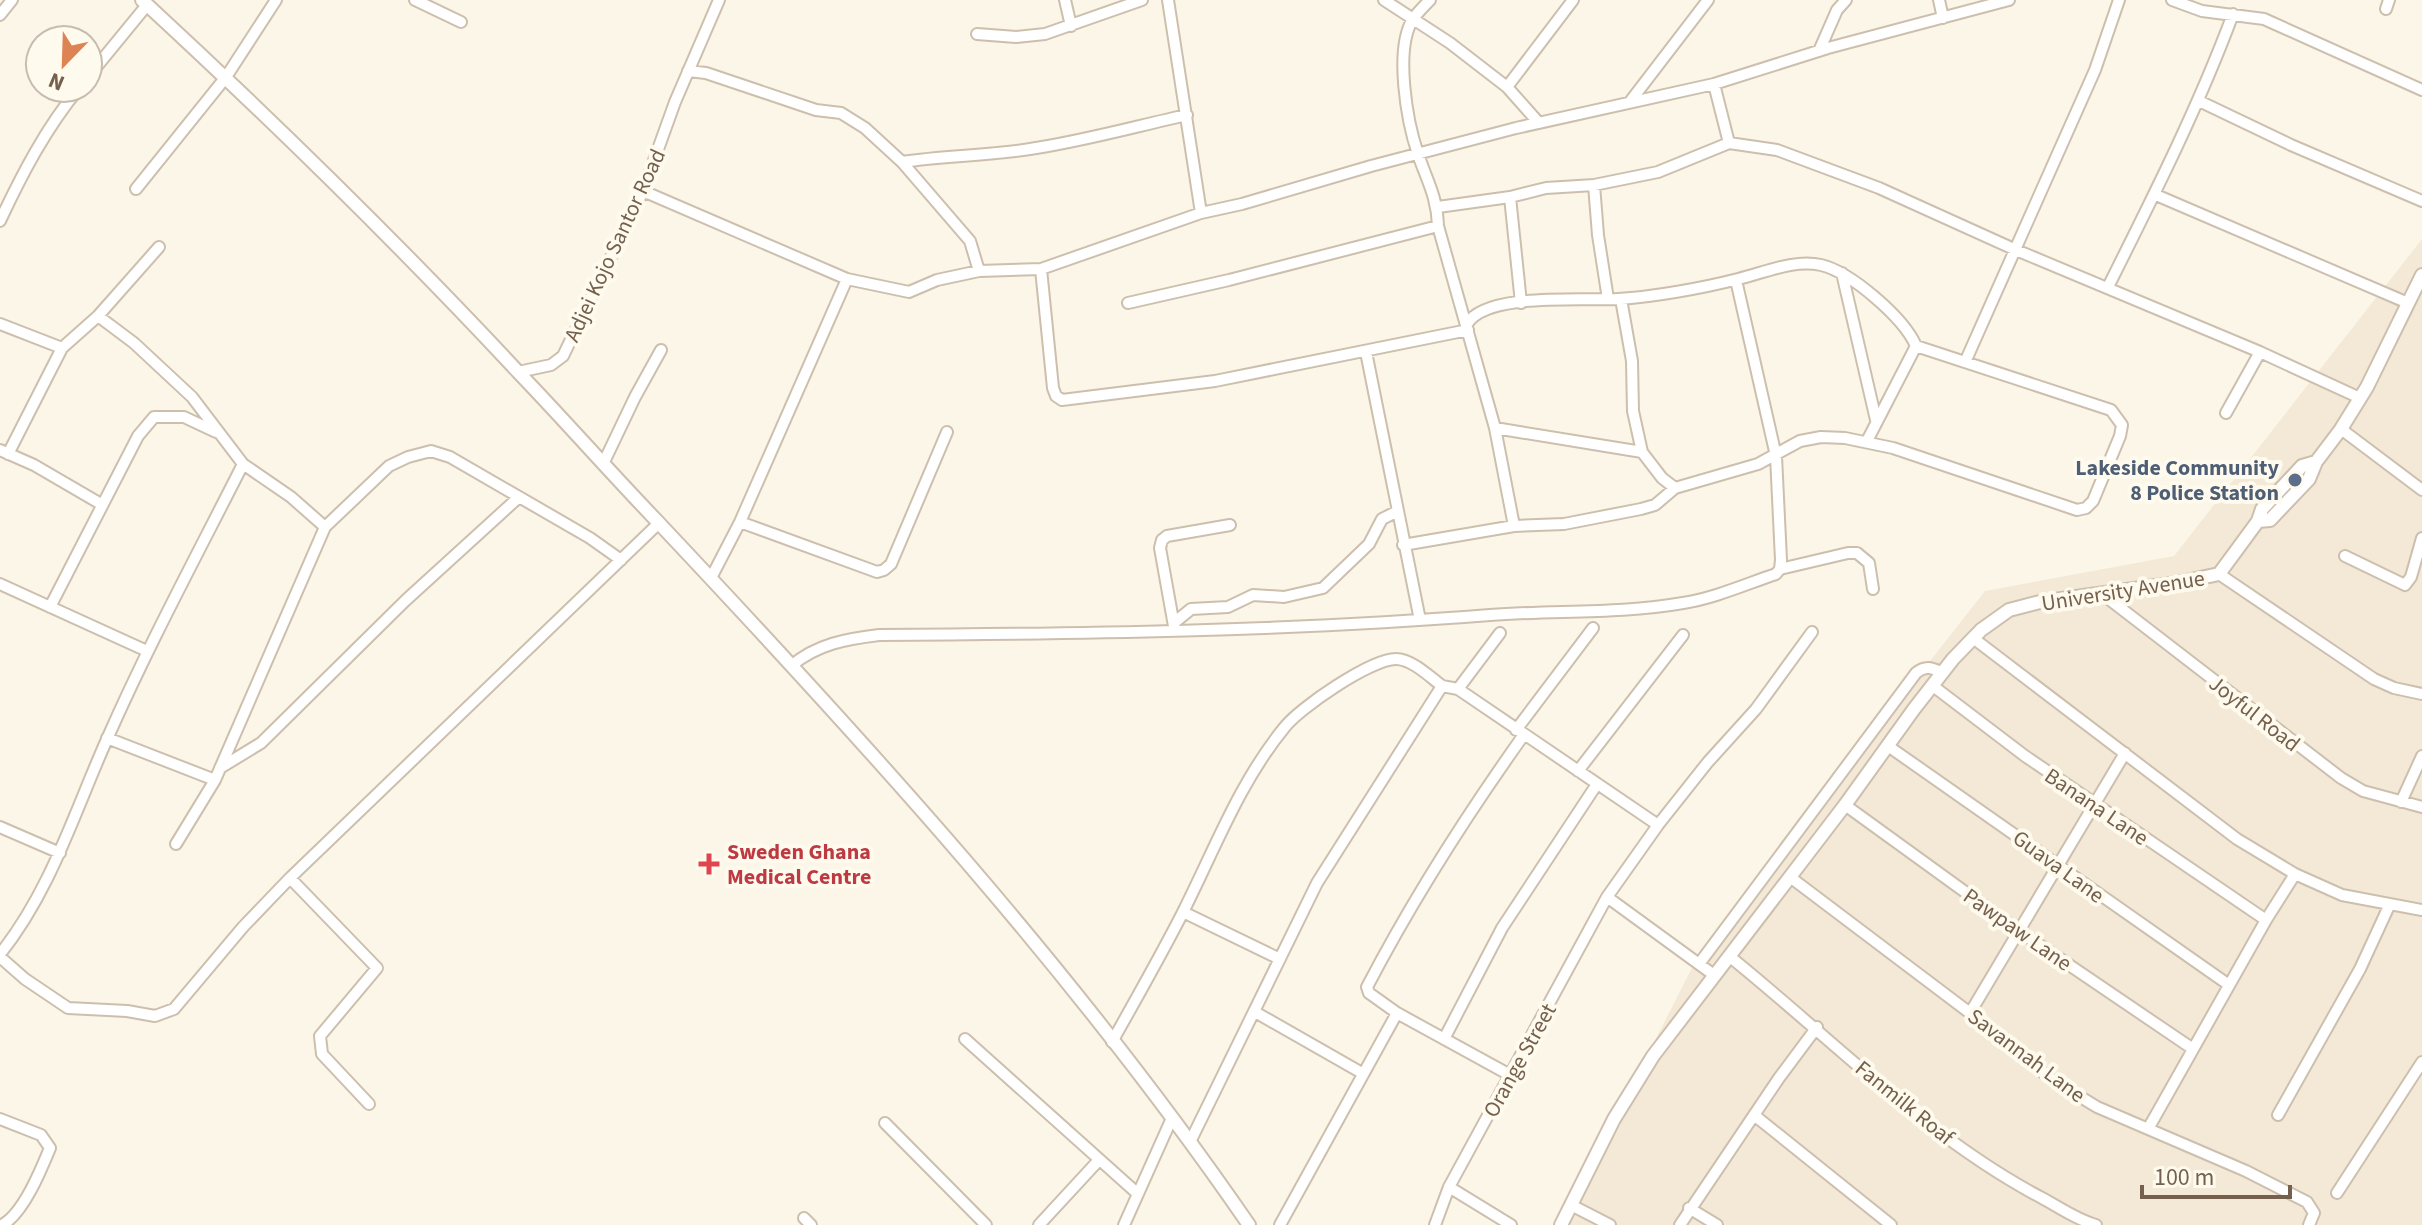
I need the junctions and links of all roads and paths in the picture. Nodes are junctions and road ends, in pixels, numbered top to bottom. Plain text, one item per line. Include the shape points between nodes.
1 (12, 0) edge
2 (276, 0) edge
3 (415, 0) edge
4 (719, 0) edge
5 (1065, 0) edge
6 (1142, 0) edge
7 (1168, 0) edge
8 (1384, 0) edge
9 (1430, 0) edge
10 (1573, 0) edge
11 (1708, 0) edge
12 (1846, 0) edge
13 (1939, 0) edge
14 (2009, 0) edge
15 (2119, 0) edge
16 (2172, 0) edge
17 (144, 2) edge
18 (2222, 6) edge
19 (2233, 14) junction
20 (0, 15) edge
21 (1943, 18) junction
22 (1412, 21) junction
23 (461, 22) dead end
24 (1071, 26) junction
25 (977, 34) dead end
26 (1819, 51) junction
27 (104, 56) edge
28 (688, 71) junction
29 (226, 77) junction
30 (1714, 84) junction
31 (1507, 87) junction
32 (2422, 88) edge
33 (2199, 101) junction
34 (1629, 103) junction
35 (65, 104) edge
36 (1187, 115) junction
37 (1539, 123) junction
38 (1729, 143) junction
39 (1418, 154) junction
40 (902, 162) junction
41 (1594, 185) junction
42 (136, 189) dead end
43 (643, 191) junction
44 (2156, 195) junction
45 (1510, 197) junction
46 (2422, 201) edge
47 (1438, 207) junction
48 (1201, 213) junction
49 (0, 221) edge
50 (1438, 226) junction
51 (159, 247) dead end
52 (2016, 250) junction
53 (1041, 269) junction
54 (979, 271) junction
55 (1842, 273) junction
56 (2422, 275) edge
57 (847, 279) junction
58 (1736, 280) junction
59 (2108, 287) junction
60 (1608, 299) junction
61 (1621, 299) junction
62 (1128, 303) dead end
63 (1521, 303) junction
64 (2408, 303) junction
65 (98, 316) junction
66 (0, 324) edge
67 (1467, 327) junction
68 (1916, 346) junction
69 (62, 348) junction
70 (661, 350) dead end
71 (1366, 352) junction
72 (2260, 352) junction
73 (1966, 360) junction
74 (518, 372) junction
75 (2360, 398) junction
76 (2226, 413) dead end
77 (1876, 420) junction
78 (1495, 428) junction
79 (2341, 429) junction
80 (947, 432) dead end
81 (221, 434) junction
82 (1867, 441) junction
83 (4, 452) edge
84 (1642, 452) junction
85 (1776, 456) junction
86 (243, 464) junction
87 (603, 464) junction
88 (1675, 488) junction
89 (2422, 490) edge
90 (519, 497) junction
91 (101, 504) junction
92 (1396, 512) junction
93 (740, 522) junction
94 (659, 523) junction
95 (1230, 525) dead end
96 (1514, 526) junction
97 (325, 527) junction
98 (2422, 538) edge
99 (1403, 545) junction
100 (2345, 556) dead end
101 (621, 560) junction
102 (1780, 569) junction
103 (2219, 574) junction
104 (711, 578) junction
105 (0, 584) edge
106 (1873, 589) dead end
107 (2101, 593) junction
108 (50, 607) junction
109 (1420, 620) junction
110 (1174, 627) junction
111 (1593, 628) dead end
112 (1812, 632) dead end
113 (1500, 633) dead end
114 (1683, 635) dead end
115 (1973, 638) junction
116 (147, 651) junction
117 (791, 666) junction
118 (1943, 673) junction
119 (1442, 686) junction
120 (1933, 686) junction
121 (1458, 689) junction
122 (2422, 694) edge
123 (1520, 733) junction
124 (107, 738) junction
125 (1888, 746) junction
126 (2125, 753) junction
127 (2422, 756) edge
128 (220, 768) junction
129 (1578, 771) junction
130 (215, 780) junction
131 (1597, 784) junction
132 (2401, 802) junction
133 (2095, 804) junction
134 (1845, 805) junction
135 (2422, 807) edge
136 (1658, 825) junction
137 (0, 827) edge
138 (176, 844) dead end
139 (60, 853) junction
140 (2058, 864) junction
141 (2295, 874) junction
142 (1790, 877) junction
143 (290, 878) junction
144 (1607, 897) junction
145 (2389, 906) junction
146 (2422, 910) edge
147 (1183, 912) junction
148 (2266, 920) junction
149 (2019, 931) junction
150 (0, 955) edge
151 (1729, 956) junction
152 (1280, 959) junction
153 (1699, 964) junction
154 (1714, 975) junction
155 (2229, 985) junction
156 (1255, 1012) junction
157 (1397, 1013) junction
158 (1970, 1013) junction
159 (1817, 1027) junction
160 (965, 1039) dead end
161 (1444, 1039) junction
162 (1112, 1042) junction
163 (2193, 1049) junction
164 (2422, 1062) edge
165 (1362, 1073) junction
166 (1510, 1075) junction
167 (369, 1104) dead end
168 (1754, 1115) junction
169 (2278, 1115) dead end
170 (1172, 1118) junction
171 (0, 1119) edge
172 (885, 1123) dead end
173 (2148, 1129) junction
174 (1190, 1142) junction
175 (1099, 1160) junction
176 (1449, 1187) junction
177 (2337, 1193) dead end
178 (1138, 1194) junction
179 (1571, 1205) junction
180 (1689, 1208) junction
181 (2091, 1224) edge
182 (2, 1225) edge
183 (986, 1225) edge
184 (1039, 1225) edge
185 (1124, 1225) edge
186 (1249, 1225) edge
187 (1280, 1225) edge
188 (1435, 1225) edge
189 (1511, 1225) edge
190 (1561, 1225) edge
191 (1610, 1225) edge
192 (1680, 1225) edge
193 (1717, 1225) edge
194 (1891, 1225) edge
195 (2309, 1225) edge

1 - 20 street
2 - 29 street
3 - 23 street
4 - 28 street, Adjei Kojo Santor Road
5 - 24 street
6 - 24 street
7 - 36 street
8 - 22 street
9 - 22 street
10 - 31 street
11 - 34 street
12 - 26 street
13 - 21 street
14 - 21 street
15 - 52 street via 2095,70
16 - 18 street via 2202,11
17 - 27 street
17 - 29 street
18 - 19 street
19 - 32 street via 2295,31
19 - 33 street
21 - 26 street
22 - 31 street
22 - 39 street via 1403,77
24 - 25 street via 1016,37
26 - 30 street
28 - 40 street via 841,113
28 - 43 street, Adjei Kojo Santor Road
29 - 42 street
29 - 74 street
30 - 34 street
30 - 38 street
31 - 37 street
33 - 44 street
33 - 46 street
34 - 37 street
35 - 49 street
36 - 40 street via 1036,148
36 - 48 street
37 - 39 street
38 - 41 street via 1658,172
38 - 52 street via 1777,150 1821,165
39 - 47 street
39 - 48 street
40 - 54 street via 970,241
41 - 45 street
41 - 60 street
43 - 57 street
43 - 74 street, Adjei Kojo Santor Road via 563,356 551,365
44 - 59 street
44 - 64 street
45 - 47 street
45 - 63 street
47 - 50 street
48 - 53 street
50 - 62 street
50 - 67 street
51 - 65 street
52 - 59 street
52 - 73 street
53 - 54 street
53 - 71 street via 1053,388 1062,400 1215,381
54 - 57 street via 909,292
55 - 58 street via 1804,264
55 - 68 street via 1911,333
55 - 77 street
56 - 64 street, University Avenue
57 - 93 street
58 - 61 street
58 - 85 street
59 - 72 street
60 - 61 street
60 - 63 street
61 - 84 street
63 - 67 street via 1481,310
64 - 75 street, University Avenue
65 - 69 street
65 - 81 street via 192,397
66 - 69 street
67 - 71 street
67 - 78 street
68 - 73 street
68 - 77 street
69 - 83 street
70 - 87 street
71 - 92 street
72 - 75 street
72 - 76 street
73 - 82 street via 2119,417 2120,436 2086,508 2077,510
74 - 87 street
75 - 79 street, University Avenue
77 - 82 street
78 - 84 street
78 - 96 street
79 - 89 street
79 - 103 street, University Avenue via 2309,479 2270,520 2258,521
80 - 93 street via 884,570 877,572
81 - 86 street
81 - 91 street via 184,417 154,417
82 - 85 street via 1821,437 1800,441
83 - 91 street
84 - 88 street
85 - 88 street
85 - 102 street
86 - 97 street
86 - 116 street
87 - 94 street
88 - 96 street via 1641,509 1564,524
90 - 97 street via 431,451 389,466
90 - 101 street
90 - 128 street via 261,743
91 - 108 street
92 - 99 street
92 - 110 street via 1382,519 1369,544 1323,588 1284,597 1253,595 1228,607 1191,609
93 - 104 street
94 - 101 street
94 - 104 street
95 - 110 street via 1162,540
96 - 99 street
97 - 128 street
98 - 100 street via 2405,585
99 - 109 street
101 - 143 street
102 - 106 street via 1857,553 1869,563
102 - 109 street via 1686,603
103 - 107 street, University Avenue
103 - 122 street via 2374,679
104 - 117 street
105 - 108 street
107 - 115 street, University Avenue via 2009,610
107 - 132 street, Joyful Road via 2341,778
108 - 116 street
109 - 110 street
110 - 117 street via 848,638 818,647
111 - 123 street
112 - 136 street, Orange Street via 1756,709
113 - 121 street
114 - 129 street
115 - 118 street, University Avenue
115 - 126 street
116 - 124 street
117 - 162 street via 1042,950
118 - 120 street, University Avenue
118 - 153 street via 1923,667 1916,673
119 - 121 street
119 - 147 street via 1396,659 1367,666 1294,717 1243,791
119 - 152 street via 1317,883
120 - 125 street, University Avenue
120 - 133 street, Banana Lane
121 - 123 street
123 - 129 street
123 - 157 street via 1410,907 1367,987
124 - 130 street
124 - 139 street
125 - 134 street, University Avenue
125 - 140 street, Guava Lane
126 - 133 street
126 - 141 street via 2237,839
127 - 132 street
128 - 130 street
129 - 131 street
130 - 138 street
131 - 136 street
131 - 161 street via 1502,928
132 - 135 street, Joyful Road
133 - 140 street
133 - 148 street, Banana Lane
134 - 142 street, University Avenue
134 - 149 street, Pawpaw Lane
136 - 144 street, Orange Street
137 - 139 street
139 - 150 street via 19,931
140 - 149 street
140 - 155 street, Guava Lane
141 - 145 street via 2342,895
141 - 148 street
142 - 151 street, University Avenue
142 - 158 street, Savannah Lane
143 - 150 street via 174,1009 155,1016 68,1008
143 - 167 street via 377,968 320,1036 322,1054
144 - 153 street
144 - 166 street, Orange Street
145 - 146 street
145 - 169 street
147 - 152 street
147 - 162 street
148 - 155 street
149 - 158 street
149 - 163 street, Pawpaw Lane
151 - 154 street, University Avenue
151 - 159 street, Fanmilk Roaf
152 - 156 street
153 - 154 street
154 - 179 street, University Avenue via 1634,1085
155 - 163 street
156 - 165 street
156 - 174 street
157 - 161 street
157 - 165 street
158 - 173 street, Savannah Lane via 2051,1079
159 - 168 street
159 - 181 street, Fanmilk Roaf via 1989,1167
160 - 175 street
161 - 166 street
162 - 170 street
163 - 173 street
164 - 177 street
165 - 187 street
166 - 176 street, Orange Street
168 - 180 street
168 - 194 street
170 - 174 street
170 - 178 street
171 - 182 street via 41,1135 50,1148 23,1201
172 - 183 street
173 - 195 street, Savannah Lane via 2307,1202 2314,1213
174 - 186 street
175 - 178 street
175 - 184 street
176 - 188 street, Orange Street
176 - 189 street
178 - 185 street
179 - 190 street, University Avenue
179 - 191 street
180 - 192 street
180 - 193 street

